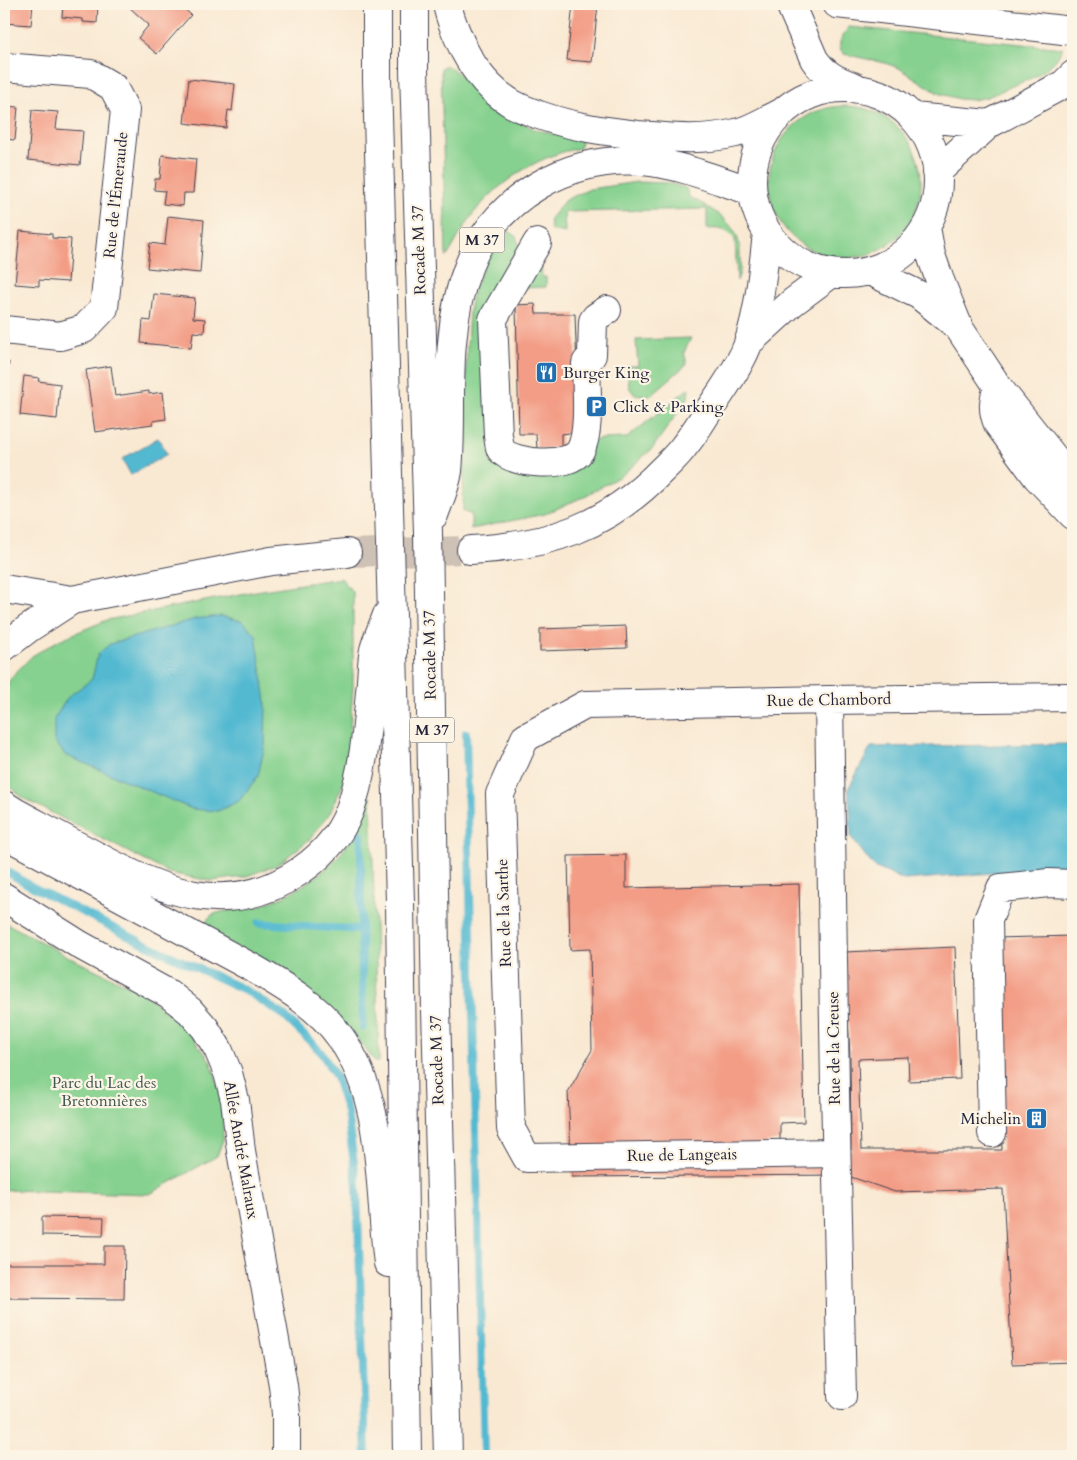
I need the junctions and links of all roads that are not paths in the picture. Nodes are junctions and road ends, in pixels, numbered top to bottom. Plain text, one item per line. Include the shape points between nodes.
1 (377, 4) edge
2 (414, 4) edge
3 (447, 4) edge
4 (790, 4) edge
5 (837, 4) edge
6 (1063, 30) dead end
7 (809, 47) junction
8 (4, 67) edge
9 (1070, 85) edge
10 (856, 88) junction
11 (786, 109) junction
12 (913, 117) junction
13 (989, 124) junction
14 (937, 172) junction
15 (752, 191) junction
16 (926, 227) junction
17 (767, 233) junction
18 (537, 243) dead end
19 (870, 271) junction
20 (832, 273) junction
21 (607, 310) dead end
22 (959, 328) junction
23 (4, 330) edge
24 (748, 343) junction
25 (998, 387) junction
26 (1073, 478) edge
27 (1073, 515) edge
28 (428, 533) junction
29 (471, 550) tunnel mouth
30 (347, 553) tunnel mouth
31 (4, 589) edge
32 (72, 600) junction
33 (392, 602) junction
34 (4, 647) edge
35 (1073, 697) edge
36 (829, 700) junction
37 (585, 705) joint
38 (4, 804) edge
39 (4, 834) edge
40 (1073, 884) edge
41 (4, 897) edge
42 (992, 1133) dead end
43 (836, 1153) junction
44 (527, 1158) joint
45 (405, 1360) junction
46 (842, 1396) dead end
47 (286, 1456) edge
48 (407, 1456) edge
49 (448, 1456) edge

1 - 33 main road, M 37
2 - 28 main road, Rocade M 37 / M 37
3 - 11 main road via 449,16 472,65 491,87 508,102 558,122 597,131 707,139 739,133
4 - 7 main road
5 - 6 main road
7 - 10 main road via 825,74
7 - 11 main road via 802,76
8 - 23 main road, Rue de l'Émeraude via 91,74 112,87 124,110 104,308 84,329 60,336
9 - 13 main road
10 - 11 main road via 829,89 802,98
10 - 12 main road via 887,98
11 - 15 main road via 767,129 757,148
12 - 13 main road
12 - 14 main road via 931,145
13 - 14 main road
14 - 16 main road via 934,208
15 - 17 main road via 757,213
15 - 28 main road, M 37 via 662,164 623,161 596,164 552,178 517,200 496,220 469,264 457,305 452,350 448,473
16 - 19 main road via 897,259
16 - 22 main road via 931,255
17 - 20 main road via 789,256 802,264
17 - 24 main road via 762,285
18 - 21 main road via 493,319 498,436 500,449 507,456 549,463 569,460 579,452 586,436 586,363 592,354 594,321
19 - 20 main road
19 - 22 main road via 919,295
20 - 24 main road via 793,302
22 - 25 main road
24 - 29 main road via 721,392 684,446 621,507 567,533 534,543
25 - 26 main road
25 - 27 main road via 993,402 998,424 1037,477
28 - 49 main road, Rocade M 37 / M 37
30 - 32 main road via 272,561
31 - 32 main road
32 - 34 main road
33 - 38 main road, M 37 via 374,650 364,756 347,819 336,838 314,861 291,877 244,896 200,896 178,892 132,875
33 - 45 main road, M 37 via 400,902
35 - 36 main road, Rue de Chambord
36 - 37 main road, Rue de Chambord
36 - 43 main road, Rue de la Creuse
37 - 44 main road, Rue de la Sarthe via 525,738 500,794 511,1129
39 - 45 main road, M 37 via 284,986 308,1004 341,1038 364,1083 375,1125 386,1246
40 - 42 main road via 1001,888 988,920
41 - 47 main road, Allée André Malraux via 80,945 169,994 190,1011 218,1049 235,1100 283,1385
43 - 44 main road, Rue de Langeais
43 - 46 main road, Rue de la Creuse
45 - 48 main road, M 37

